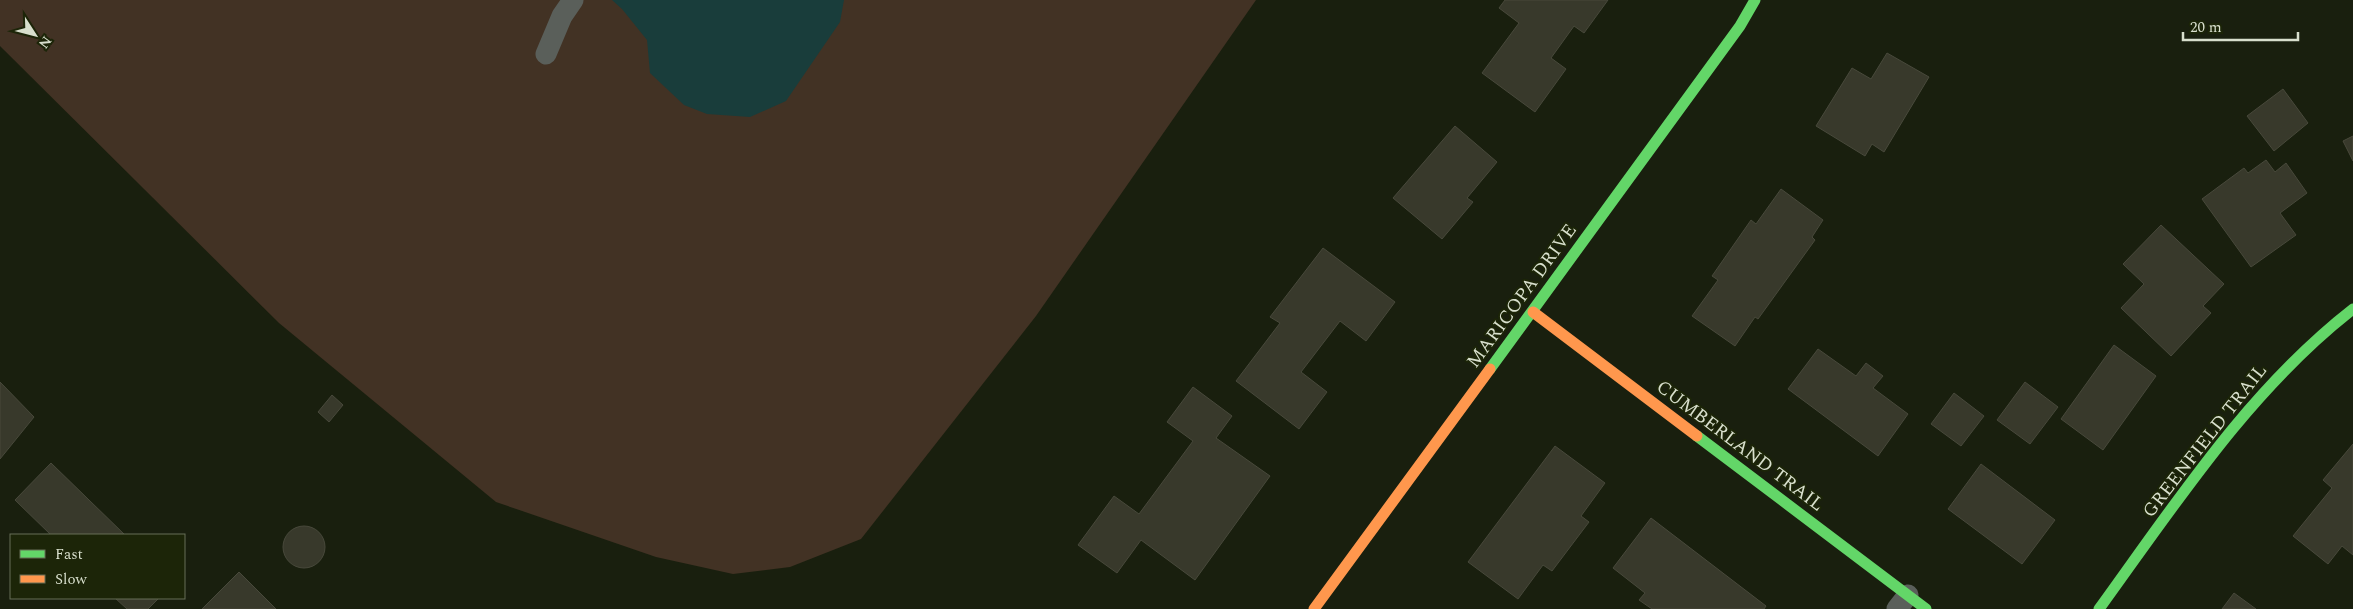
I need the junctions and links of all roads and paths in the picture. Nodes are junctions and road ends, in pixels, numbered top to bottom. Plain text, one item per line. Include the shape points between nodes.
1 (572, 0) edge
2 (1755, 0) edge
3 (546, 54) dead end
4 (2353, 309) edge
5 (1532, 312) junction
6 (1902, 602) edge
7 (1314, 609) edge
8 (1926, 609) edge
9 (2099, 609) edge

1 - 3 lane
2 - 5 street, MARICOPA DRIVE via 1740,26
4 - 9 street, GREENFIELD TRAIL via 2295,357 2262,391
5 - 6 street, CUMBERLAND TRAIL
5 - 7 street, MARICOPA DRIVE
6 - 8 street, CUMBERLAND TRAIL

